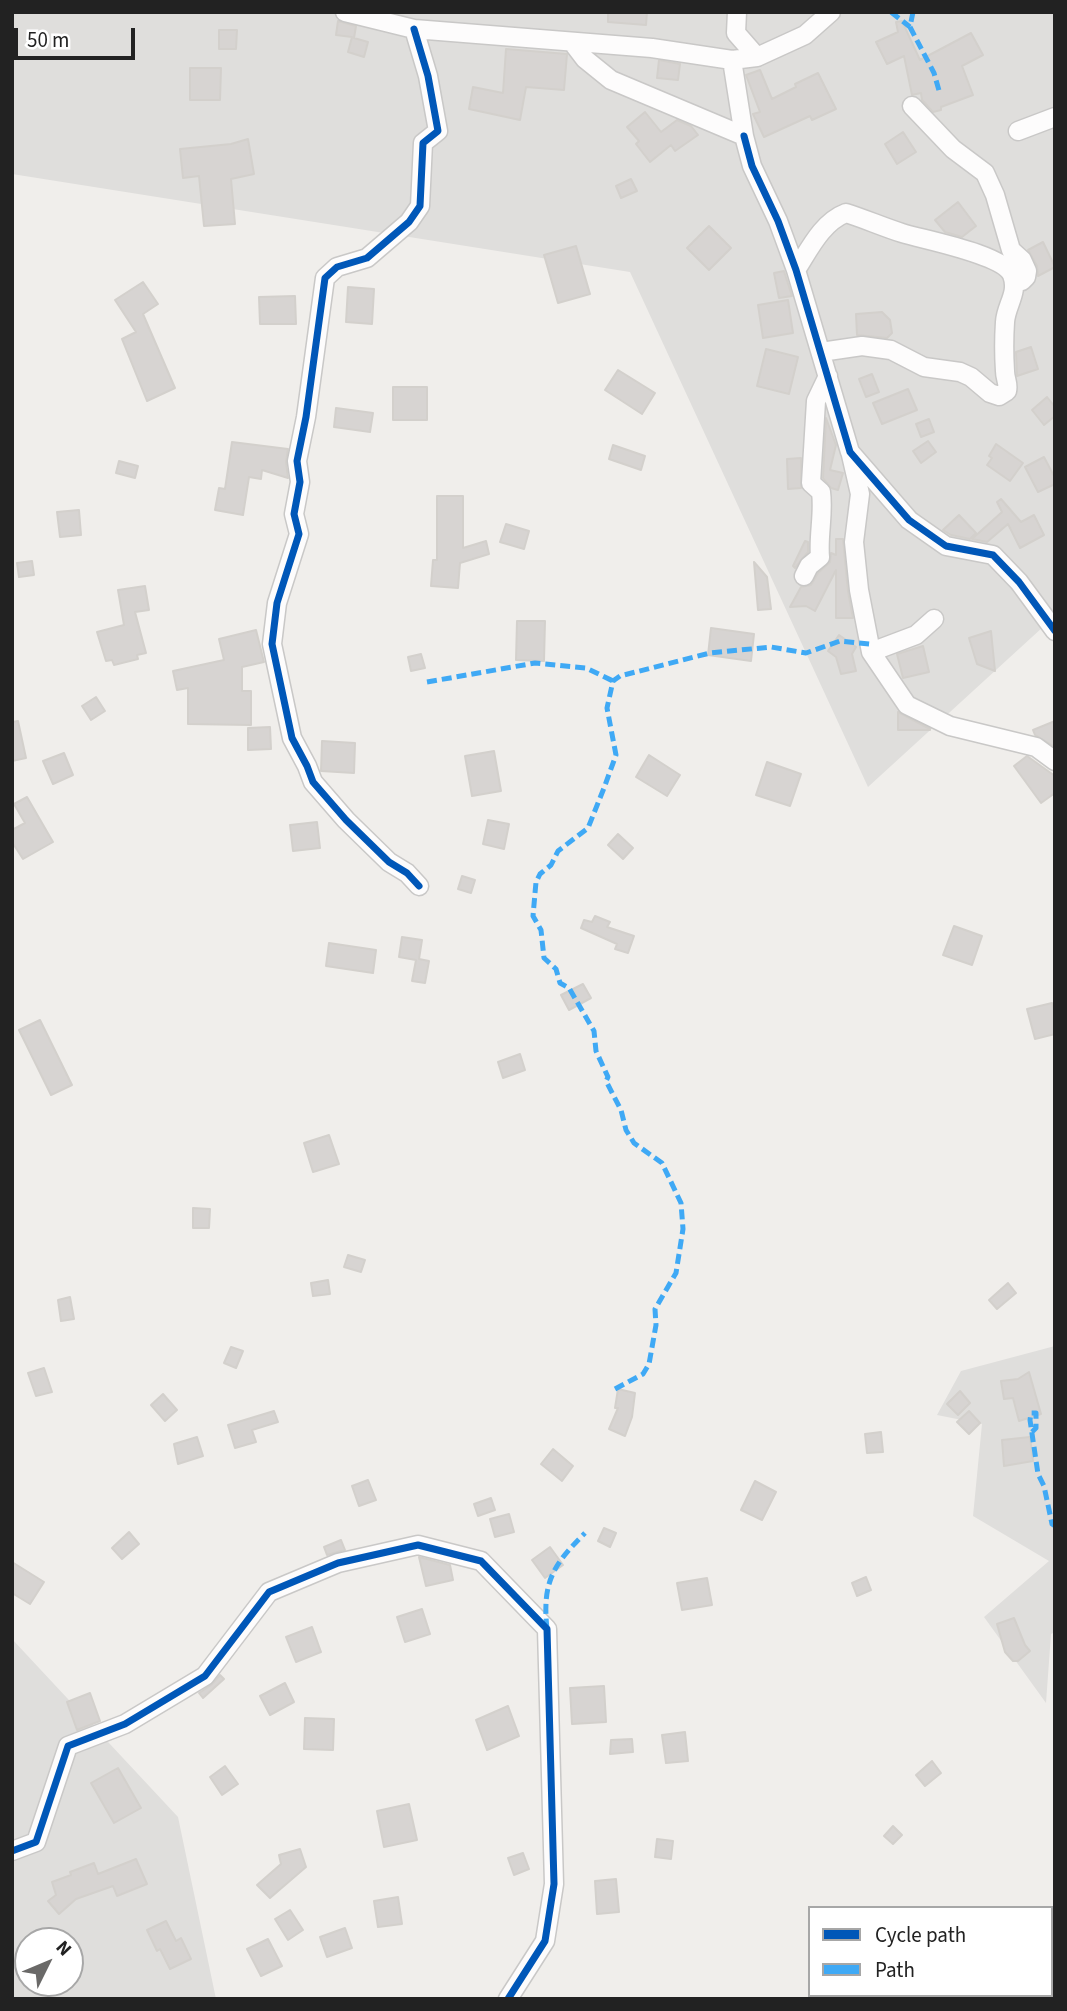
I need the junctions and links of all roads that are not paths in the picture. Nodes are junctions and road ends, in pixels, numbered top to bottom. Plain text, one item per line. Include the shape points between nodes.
1 (345, 12) edge
2 (737, 12) edge
3 (831, 12) edge
4 (414, 29) junction
5 (572, 42) junction
6 (757, 57) junction
7 (732, 60) junction
8 (912, 106) dead end
9 (1055, 117) edge
10 (1018, 131) dead end
11 (744, 136) junction
12 (796, 270) junction
13 (1013, 277) junction
14 (821, 352) junction
15 (828, 376) junction
16 (850, 452) junction
17 (804, 576) dead end
18 (934, 619) dead end
19 (1052, 621) edge
20 (871, 652) junction
21 (1055, 761) edge
22 (419, 886) dead end
23 (12, 1851) edge
24 (508, 1999) edge

1 - 4 street
2 - 6 street via 736,33
3 - 6 street via 805,35
4 - 5 street
4 - 22 street via 438,131 423,143 420,206 409,222 367,258 337,267 325,278 297,461 300,482 294,514 299,534 277,603 272,644 292,738 313,782 389,862
5 - 7 street
5 - 11 street via 611,80
6 - 7 street
7 - 11 street
8 - 13 street via 953,149 985,173 1011,250 1027,271 1022,281
9 - 10 street
11 - 12 street
12 - 13 street via 821,232 846,213 994,261
12 - 14 street
13 - 14 street via 1014,297 1005,322 1004,371 1009,386 999,396 960,372 925,367 891,350 862,346
14 - 15 street
15 - 16 street
15 - 17 street via 816,401 811,483 821,492 823,507 820,557
16 - 19 street via 909,520 946,546 993,555
16 - 20 street via 860,494 854,542
18 - 20 street via 916,635
20 - 21 street via 906,705 950,726 1036,747
23 - 24 street via 36,1842 68,1746 125,1724 205,1676 269,1592 338,1563 418,1545 481,1562 547,1629 554,1884 545,1941

